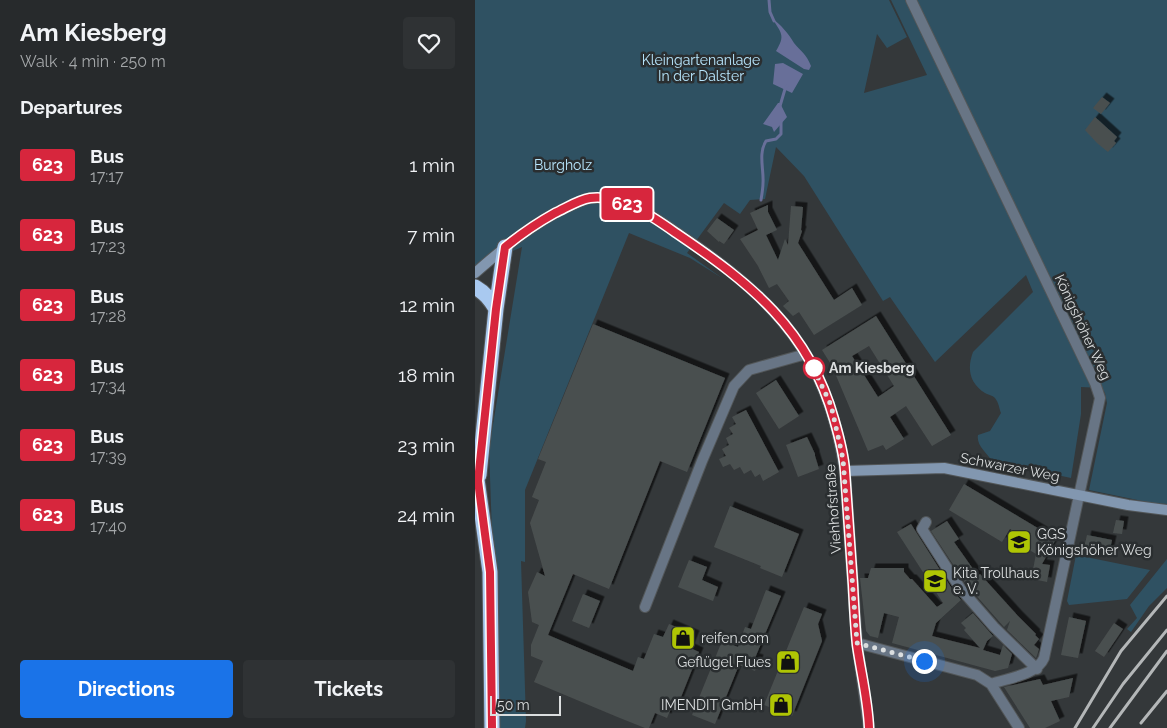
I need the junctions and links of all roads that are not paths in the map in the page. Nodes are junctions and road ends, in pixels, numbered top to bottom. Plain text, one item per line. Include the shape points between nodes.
1 (911, 0) edge
2 (510, 243) junction
3 (475, 273) edge
4 (475, 288) edge
5 (496, 309) junction
6 (806, 354) junction
7 (475, 465) edge
8 (845, 471) junction
9 (478, 481) junction
10 (1080, 495) junction
11 (1167, 510) edge
12 (926, 522) dead end
13 (475, 524) edge
14 (645, 607) dead end
15 (857, 643) junction
16 (1037, 668) junction
17 (991, 684) junction
18 (483, 728) edge
19 (492, 728) edge
20 (869, 728) edge
21 (1019, 728) edge

1 - 10 street, Königshöher Weg via 1098,390 1100,398
2 - 3 street, Viehhofstraße
2 - 5 highway
2 - 6 street, Viehhofstraße via 545,219 589,198 629,204 705,252 756,292 782,319
4 - 5 highway via 491,300
5 - 9 highway
6 - 8 street, Viehhofstraße via 831,405
6 - 14 street via 749,370 734,386
7 - 9 highway
8 - 10 street, Schwarzer Weg via 944,468
8 - 15 street, Viehhofstraße
9 - 19 highway via 490,572
10 - 11 street, Schwarzer Weg
10 - 16 street, Königshöher Weg via 1044,658
12 - 16 street via 923,529 960,588 994,627
13 - 18 highway via 481,573
15 - 17 street via 977,676
15 - 20 street, Viehhofstraße
16 - 17 street
17 - 21 street

